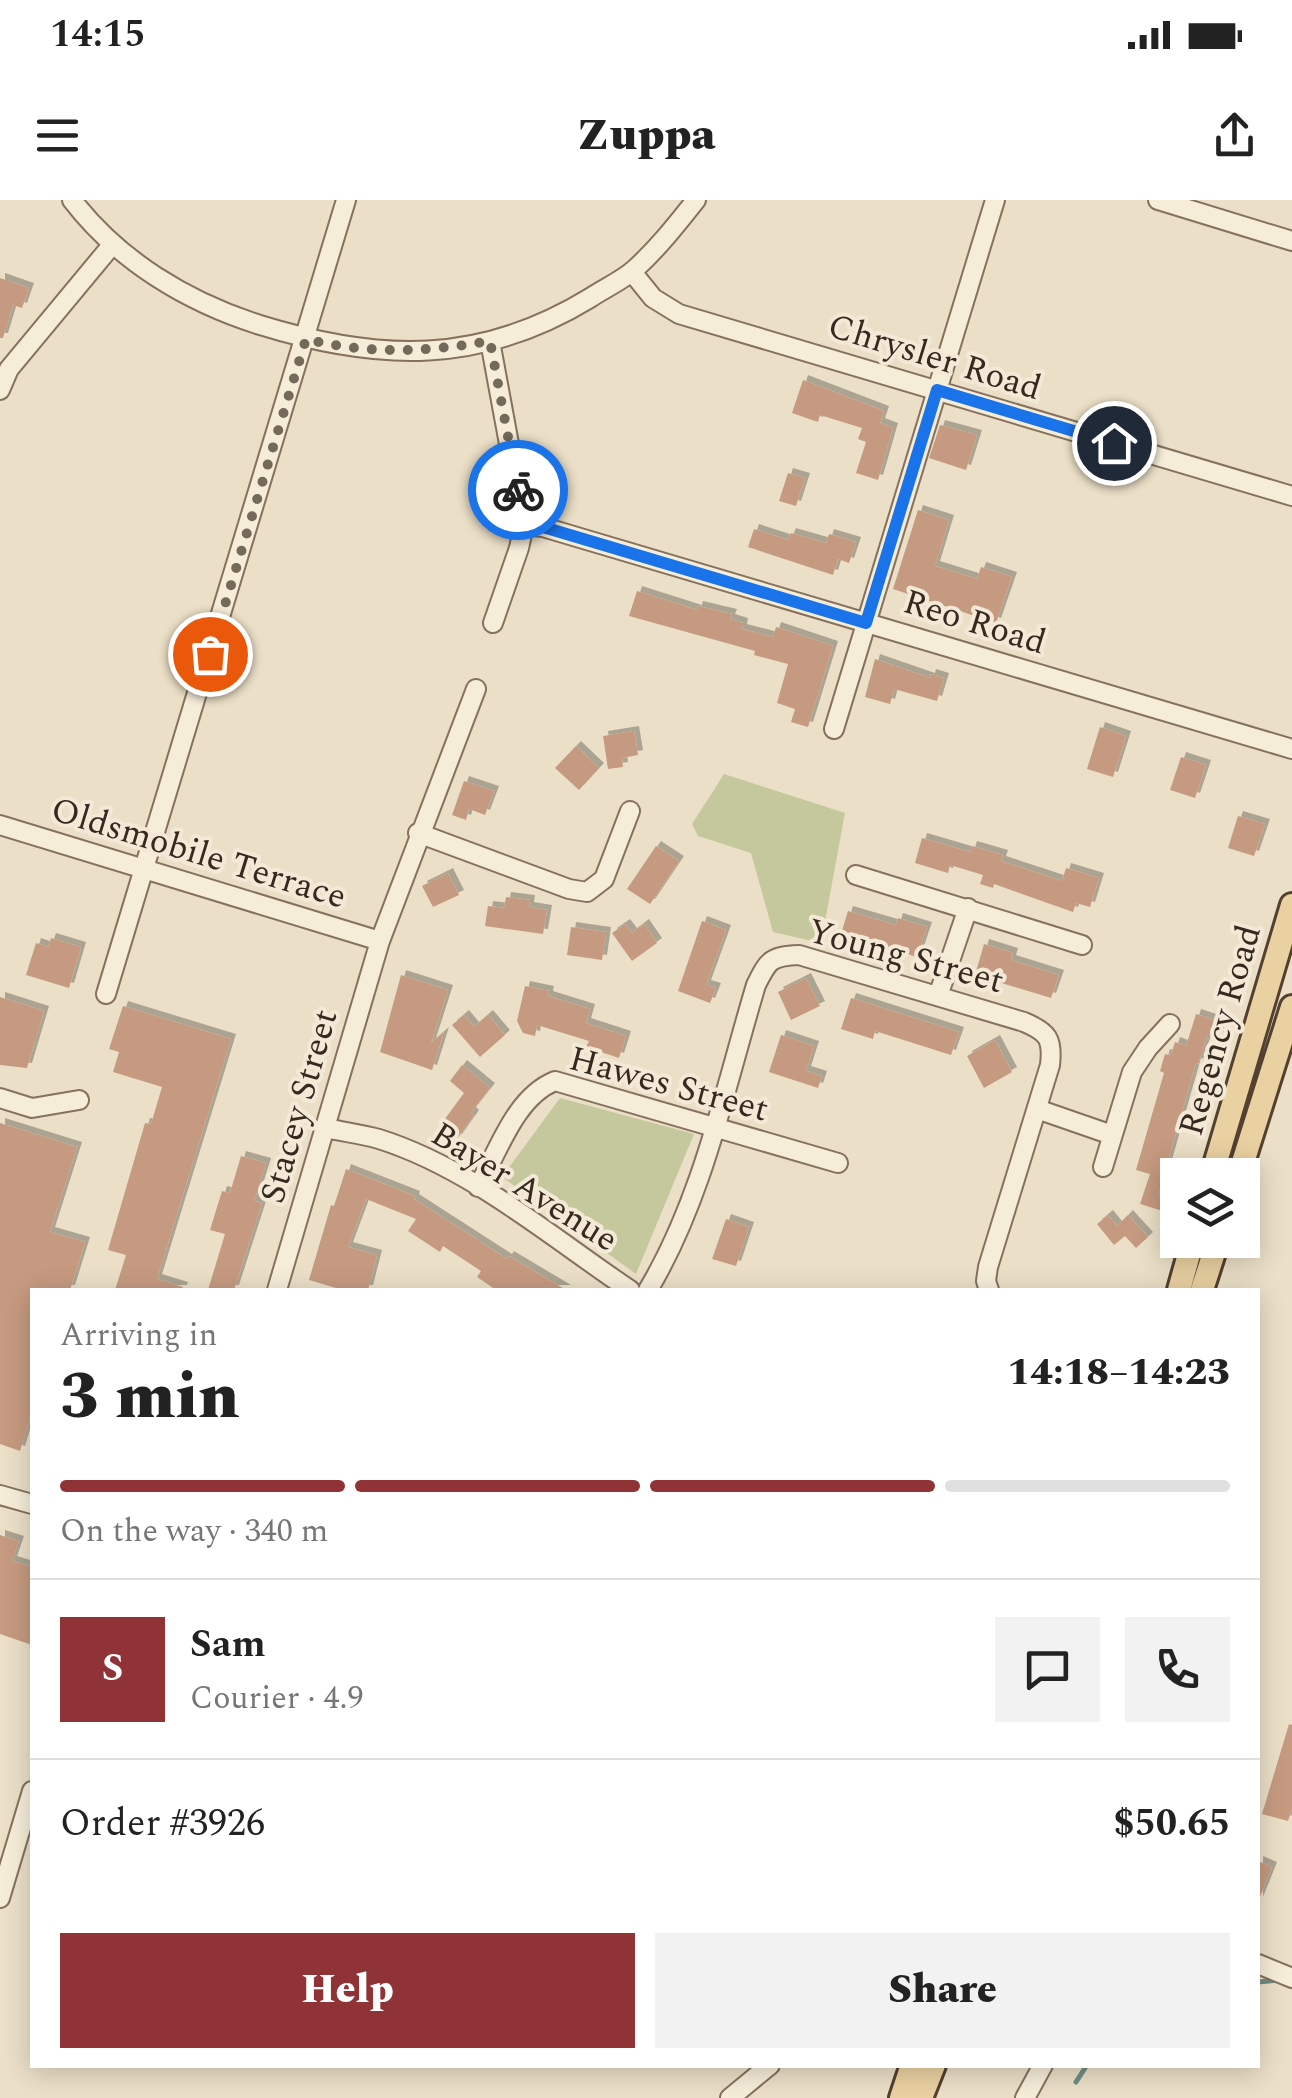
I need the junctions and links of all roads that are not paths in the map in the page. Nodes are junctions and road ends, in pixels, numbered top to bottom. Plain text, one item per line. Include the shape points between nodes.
1 (72, 200) edge
2 (346, 200) edge
3 (696, 200) edge
4 (995, 200) edge
5 (1158, 200) edge
6 (1292, 241) edge
7 (112, 245) junction
8 (632, 272) junction
9 (306, 339) junction
10 (490, 341) junction
11 (4, 368) edge
12 (0, 390) edge
13 (937, 390) junction
14 (1292, 496) edge
15 (524, 525) junction
16 (493, 623) dead end
17 (866, 623) junction
18 (476, 688) dead end
19 (834, 729) dead end
20 (1292, 749) edge
21 (630, 811) dead end
22 (0, 826) edge
23 (418, 834) junction
24 (144, 870) junction
25 (856, 875) dead end
26 (1292, 905) edge
27 (968, 908) junction
28 (380, 941) junction
29 (1082, 945) dead end
30 (1286, 950) edge
31 (106, 994) dead end
32 (938, 996) junction
33 (1291, 1011) edge
34 (1170, 1024) dead end
35 (1236, 1096) junction
36 (0, 1098) edge
37 (80, 1100) dead end
38 (1263, 1104) junction
39 (1037, 1108) junction
40 (714, 1127) junction
41 (326, 1128) junction
42 (1112, 1135) junction
43 (1217, 1158) edge
44 (1246, 1158) edge
45 (838, 1163) dead end
46 (1102, 1167) dead end
47 (478, 1187) junction
48 (1188, 1258) edge
49 (1212, 1258) edge
50 (278, 1288) edge
51 (627, 1288) edge
52 (649, 1288) edge
53 (989, 1288) edge
54 (1179, 1288) edge
55 (1203, 1288) edge
56 (0, 1495) edge
57 (30, 1503) edge
58 (30, 1798) edge
59 (0, 1898) edge
60 (1262, 1965) edge
61 (1292, 1978) edge
62 (911, 2068) edge
63 (933, 2068) edge
64 (1041, 2068) edge
65 (757, 2082) edge
66 (730, 2098) edge
67 (900, 2098) edge
68 (921, 2098) edge
69 (1025, 2098) edge

1 - 7 street
2 - 9 street
3 - 8 street
4 - 13 street
5 - 6 street
7 - 9 street via 224,314
7 - 11 street
8 - 10 street via 558,317
8 - 13 street, Chrysler Road via 679,314
9 - 10 street via 396,352
9 - 24 street
10 - 15 street
11 - 12 street
13 - 14 street, Chrysler Road
13 - 17 street
15 - 16 street
15 - 17 street, Reo Road
17 - 19 street
17 - 20 street, Reo Road
18 - 23 street, Stacey Street
21 - 23 street via 604,879 587,892
22 - 24 street, Oldsmobile Terrace
23 - 28 street, Stacey Street
24 - 28 street, Oldsmobile Terrace
24 - 31 street
25 - 27 street
26 - 30 main road, Regency Road
27 - 29 street
27 - 32 street
28 - 41 street, Stacey Street
30 - 35 main road, Regency Road
32 - 39 street, Young Street via 1044,1030 1053,1044
32 - 40 street, Young Street via 799,955 766,963
33 - 38 main road, Regency Road
34 - 42 street via 1138,1060
35 - 38 main road
35 - 43 main road, Regency Road
36 - 37 street via 32,1108
38 - 44 main road, Regency Road
39 - 42 street
39 - 53 street, Young Street via 988,1266
40 - 45 street, Hawes Street
40 - 47 street, Hawes Street via 554,1081 524,1103
40 - 52 street, Young Street via 671,1252
41 - 47 street, Bayer Avenue via 379,1140
41 - 50 street, Stacey Street
42 - 46 street
47 - 51 street, Bayer Avenue
48 - 54 main road
49 - 55 main road
56 - 57 street
58 - 59 street
60 - 61 street
62 - 67 main road
63 - 68 main road
64 - 69 street
65 - 66 street

